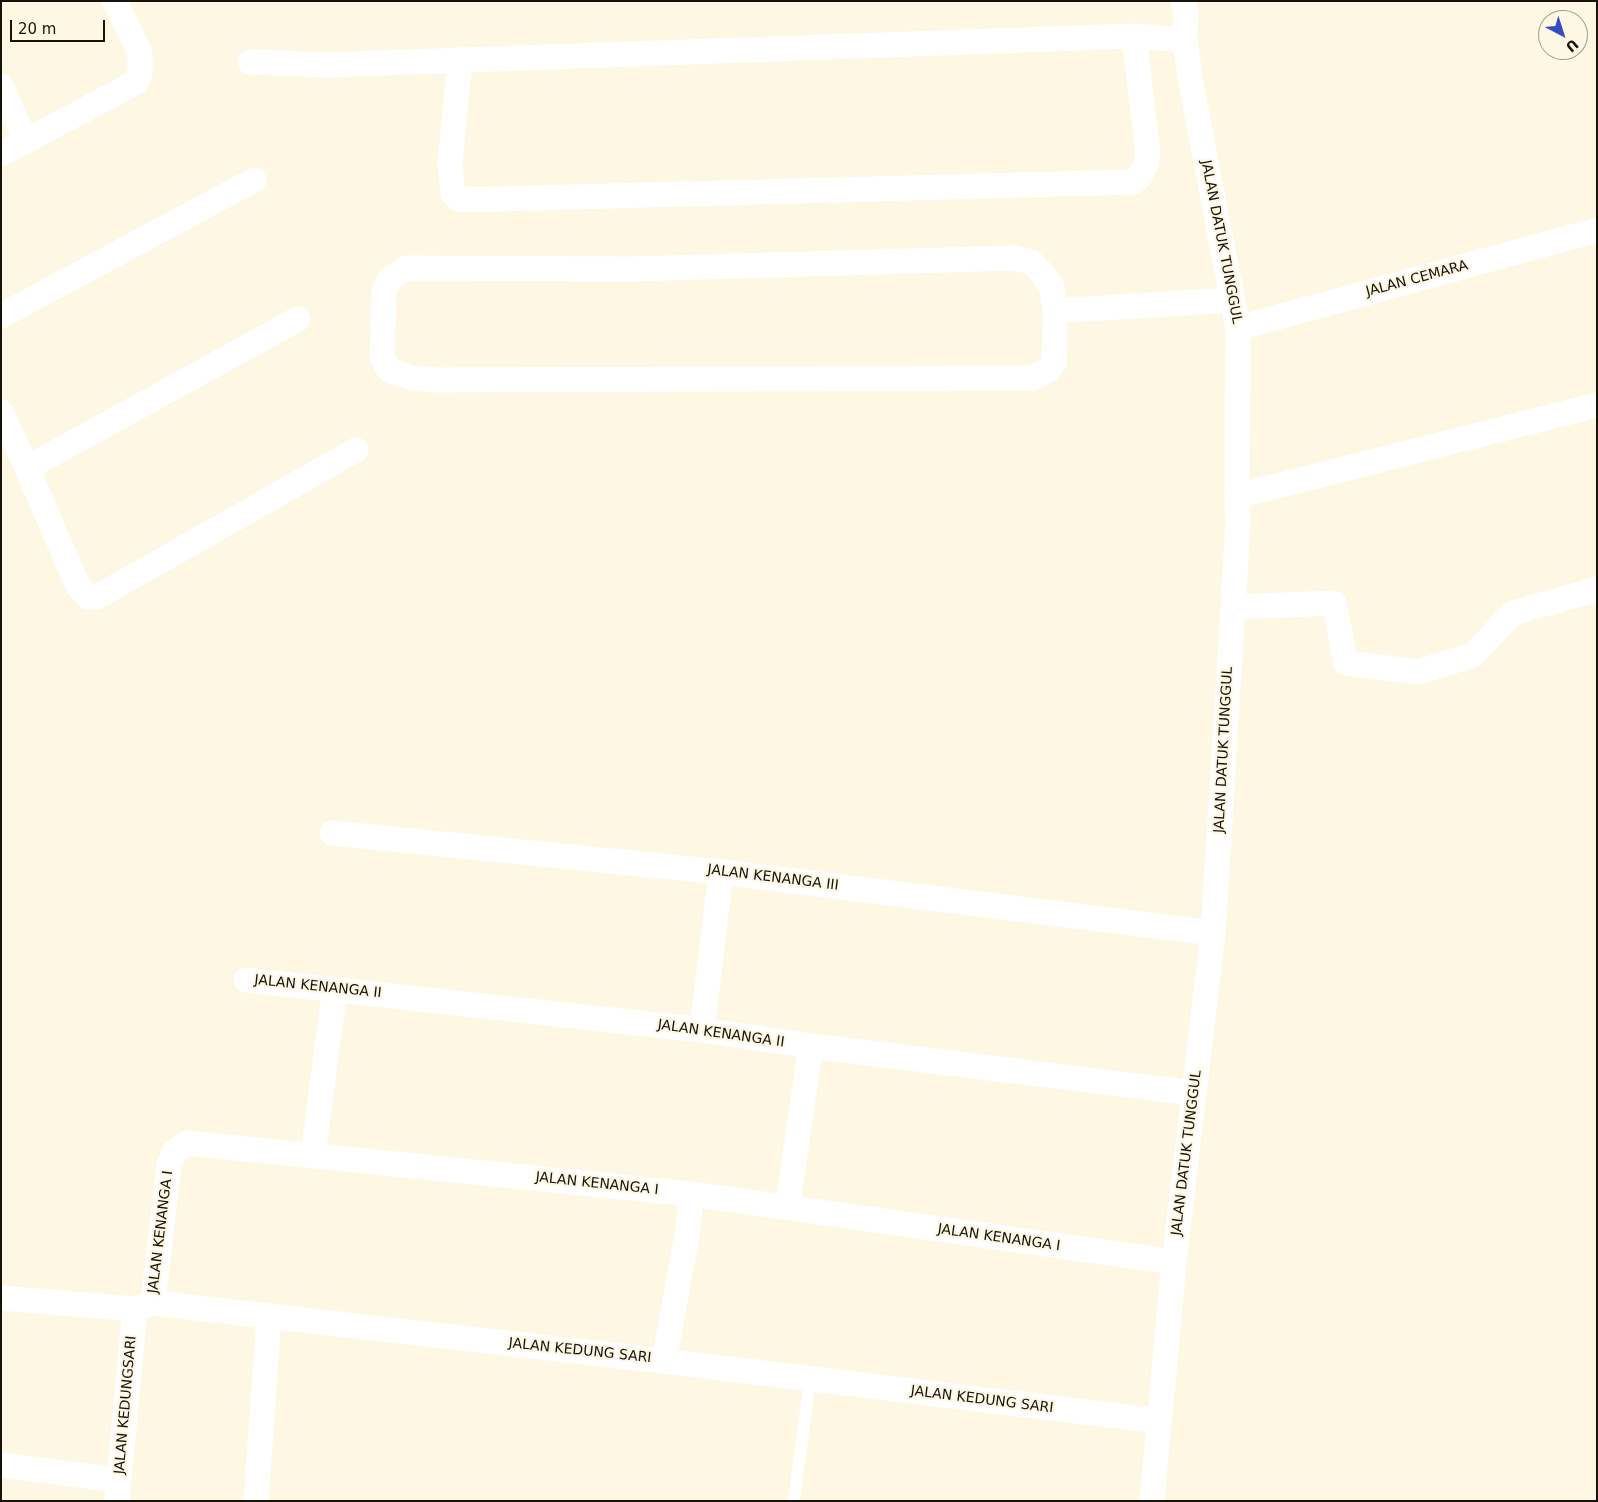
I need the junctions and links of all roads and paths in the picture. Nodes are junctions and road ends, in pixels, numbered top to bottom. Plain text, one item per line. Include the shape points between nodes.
1 (115, 1) edge
2 (1183, 1) edge
3 (1134, 36) junction
4 (1185, 40) junction
5 (460, 59) junction
6 (250, 62) dead end
7 (1, 86) edge
8 (26, 141) junction
9 (1, 154) edge
10 (254, 180) dead end
11 (1597, 230) edge
12 (1232, 300) junction
13 (1055, 311) junction
14 (1, 316) edge
15 (298, 319) dead end
16 (1238, 328) junction
17 (1597, 405) edge
18 (1, 412) edge
19 (356, 450) dead end
20 (28, 468) junction
21 (1237, 496) junction
22 (1597, 589) edge
23 (1233, 607) junction
24 (332, 832) dead end
25 (721, 872) junction
26 (1214, 933) junction
27 (246, 980) dead end
28 (335, 989) junction
29 (702, 1030) junction
30 (811, 1046) junction
31 (1194, 1093) junction
32 (313, 1154) junction
33 (691, 1194) junction
34 (787, 1208) junction
35 (1174, 1262) junction
36 (1, 1298) edge
37 (144, 1306) junction
38 (269, 1317) junction
39 (664, 1361) junction
40 (810, 1379) junction
41 (1159, 1421) junction
42 (1, 1465) edge
43 (118, 1490) edge
44 (256, 1501) edge
45 (794, 1501) edge
46 (1152, 1501) edge

1 - 8 street via 140,53 140,75 135,83
2 - 4 street, JALAN DATUK TUNGGUL
3 - 4 street
3 - 5 street
3 - 5 street via 1148,153 1141,175 1133,182 460,200 453,194 450,163
4 - 12 street, JALAN DATUK TUNGGUL
5 - 6 street via 326,65
7 - 8 street
8 - 9 street
10 - 14 street
11 - 16 street, JALAN CEMARA
12 - 13 street
12 - 16 street, JALAN DATUK TUNGGUL
13 - 13 street via 1054,362 1047,371 1032,378 436,380 396,373 389,370 382,357 384,292 389,280 405,268 632,268 1015,258 1031,262 1040,271 1052,287
15 - 20 street
16 - 21 street, JALAN DATUK TUNGGUL
17 - 21 street
18 - 20 street
19 - 20 street via 97,597 88,597 78,586
21 - 23 street, JALAN DATUK TUNGGUL
22 - 23 street via 1513,613 1473,655 1418,672 1346,663 1334,603
23 - 26 street, JALAN DATUK TUNGGUL
24 - 25 street, JALAN KENANGA III
25 - 26 street, JALAN KENANGA III
25 - 29 street
26 - 31 street, JALAN DATUK TUNGGUL
27 - 28 street, JALAN KENANGA II
28 - 29 street, JALAN KENANGA II
28 - 32 street
29 - 30 street, JALAN KENANGA II
30 - 31 street, JALAN KENANGA II
30 - 34 street
31 - 35 street, JALAN DATUK TUNGGUL
32 - 33 street, JALAN KENANGA I
32 - 37 street, JALAN KENANGA I via 187,1143 174,1152
33 - 34 street, JALAN KENANGA I
33 - 39 street via 688,1229
34 - 35 street, JALAN KENANGA I
35 - 41 street, JALAN DATUK TUNGGUL
36 - 37 street, JALAN KEDUNG SARI
37 - 38 street, JALAN KEDUNG SARI
37 - 43 street, JALAN KEDUNGSARI
38 - 39 street, JALAN KEDUNG SARI
38 - 44 street
39 - 40 street, JALAN KEDUNG SARI
40 - 41 street, JALAN KEDUNG SARI
40 - 45 lane
41 - 46 street, JALAN DATUK TUNGGUL
42 - 43 street

